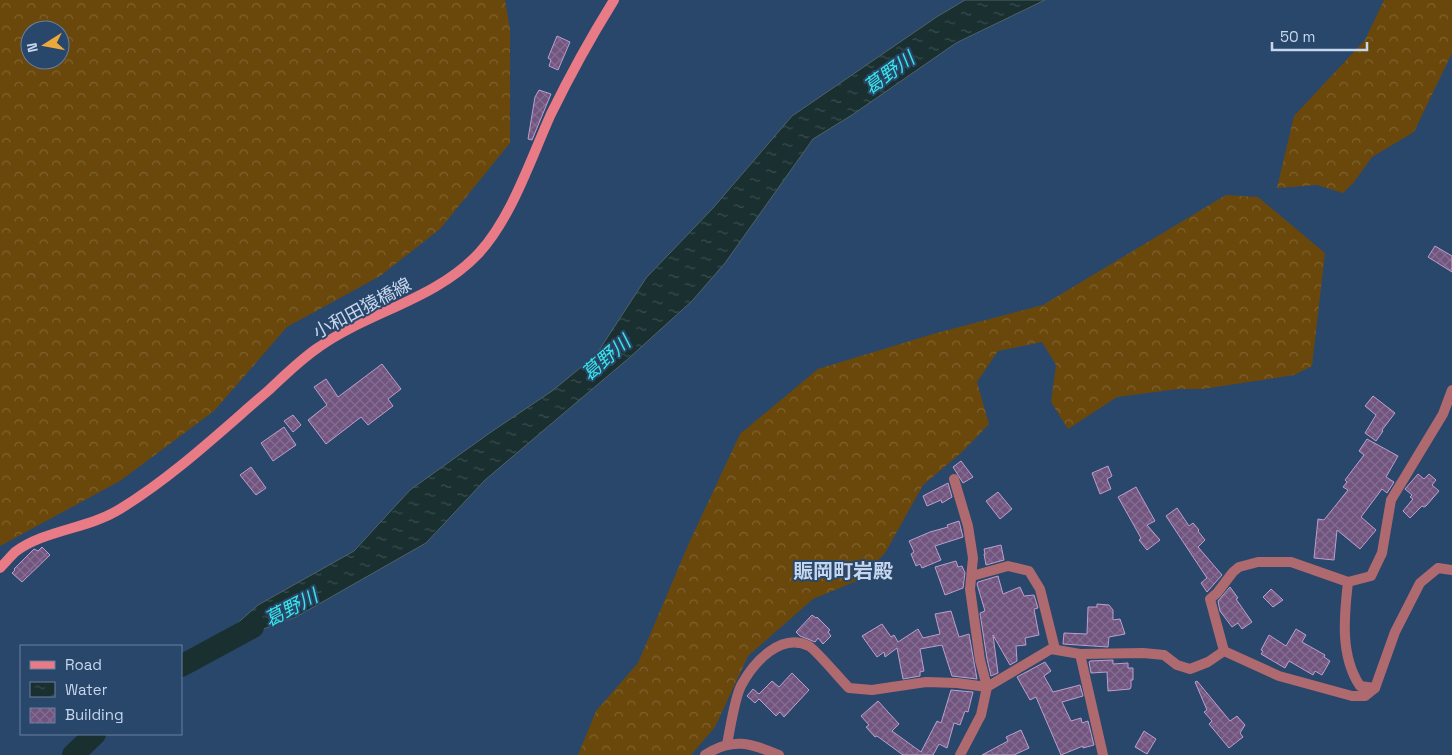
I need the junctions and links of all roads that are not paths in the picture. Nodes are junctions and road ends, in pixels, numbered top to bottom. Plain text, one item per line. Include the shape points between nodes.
1 (614, 0) edge
2 (1452, 390) edge
3 (954, 479) dead end
4 (0, 568) edge
5 (1452, 570) edge
6 (972, 576) junction
7 (1348, 582) junction
8 (1055, 649) junction
9 (1224, 651) junction
10 (1080, 654) junction
11 (987, 688) junction
12 (1375, 688) junction
13 (727, 744) junction
14 (705, 755) edge
15 (779, 755) edge
16 (960, 755) edge
17 (1103, 755) edge

1 - 4 main road, 小和田猿橋線 via 564,90 494,234 460,271 434,288 342,332 318,348 204,446 118,510 29,544
2 - 7 street via 1443,414 1391,500 1382,553 1371,576
3 - 6 street via 968,526
5 - 12 street via 1438,568 1420,583 1395,632
6 - 8 street via 1008,566 1029,571 1040,589
6 - 11 street via 972,606
7 - 9 street via 1291,562 1258,562 1239,567 1210,599
7 - 12 street via 1344,634 1348,656 1360,686
8 - 10 street
8 - 11 street
9 - 10 street via 1190,669 1164,655 1143,652
9 - 12 street via 1279,676 1352,696 1364,696
10 - 17 street
11 - 13 street via 926,682 872,690 849,688 809,646 793,642 771,649 741,685
11 - 16 street via 981,715
13 - 14 street
13 - 15 street via 754,745

